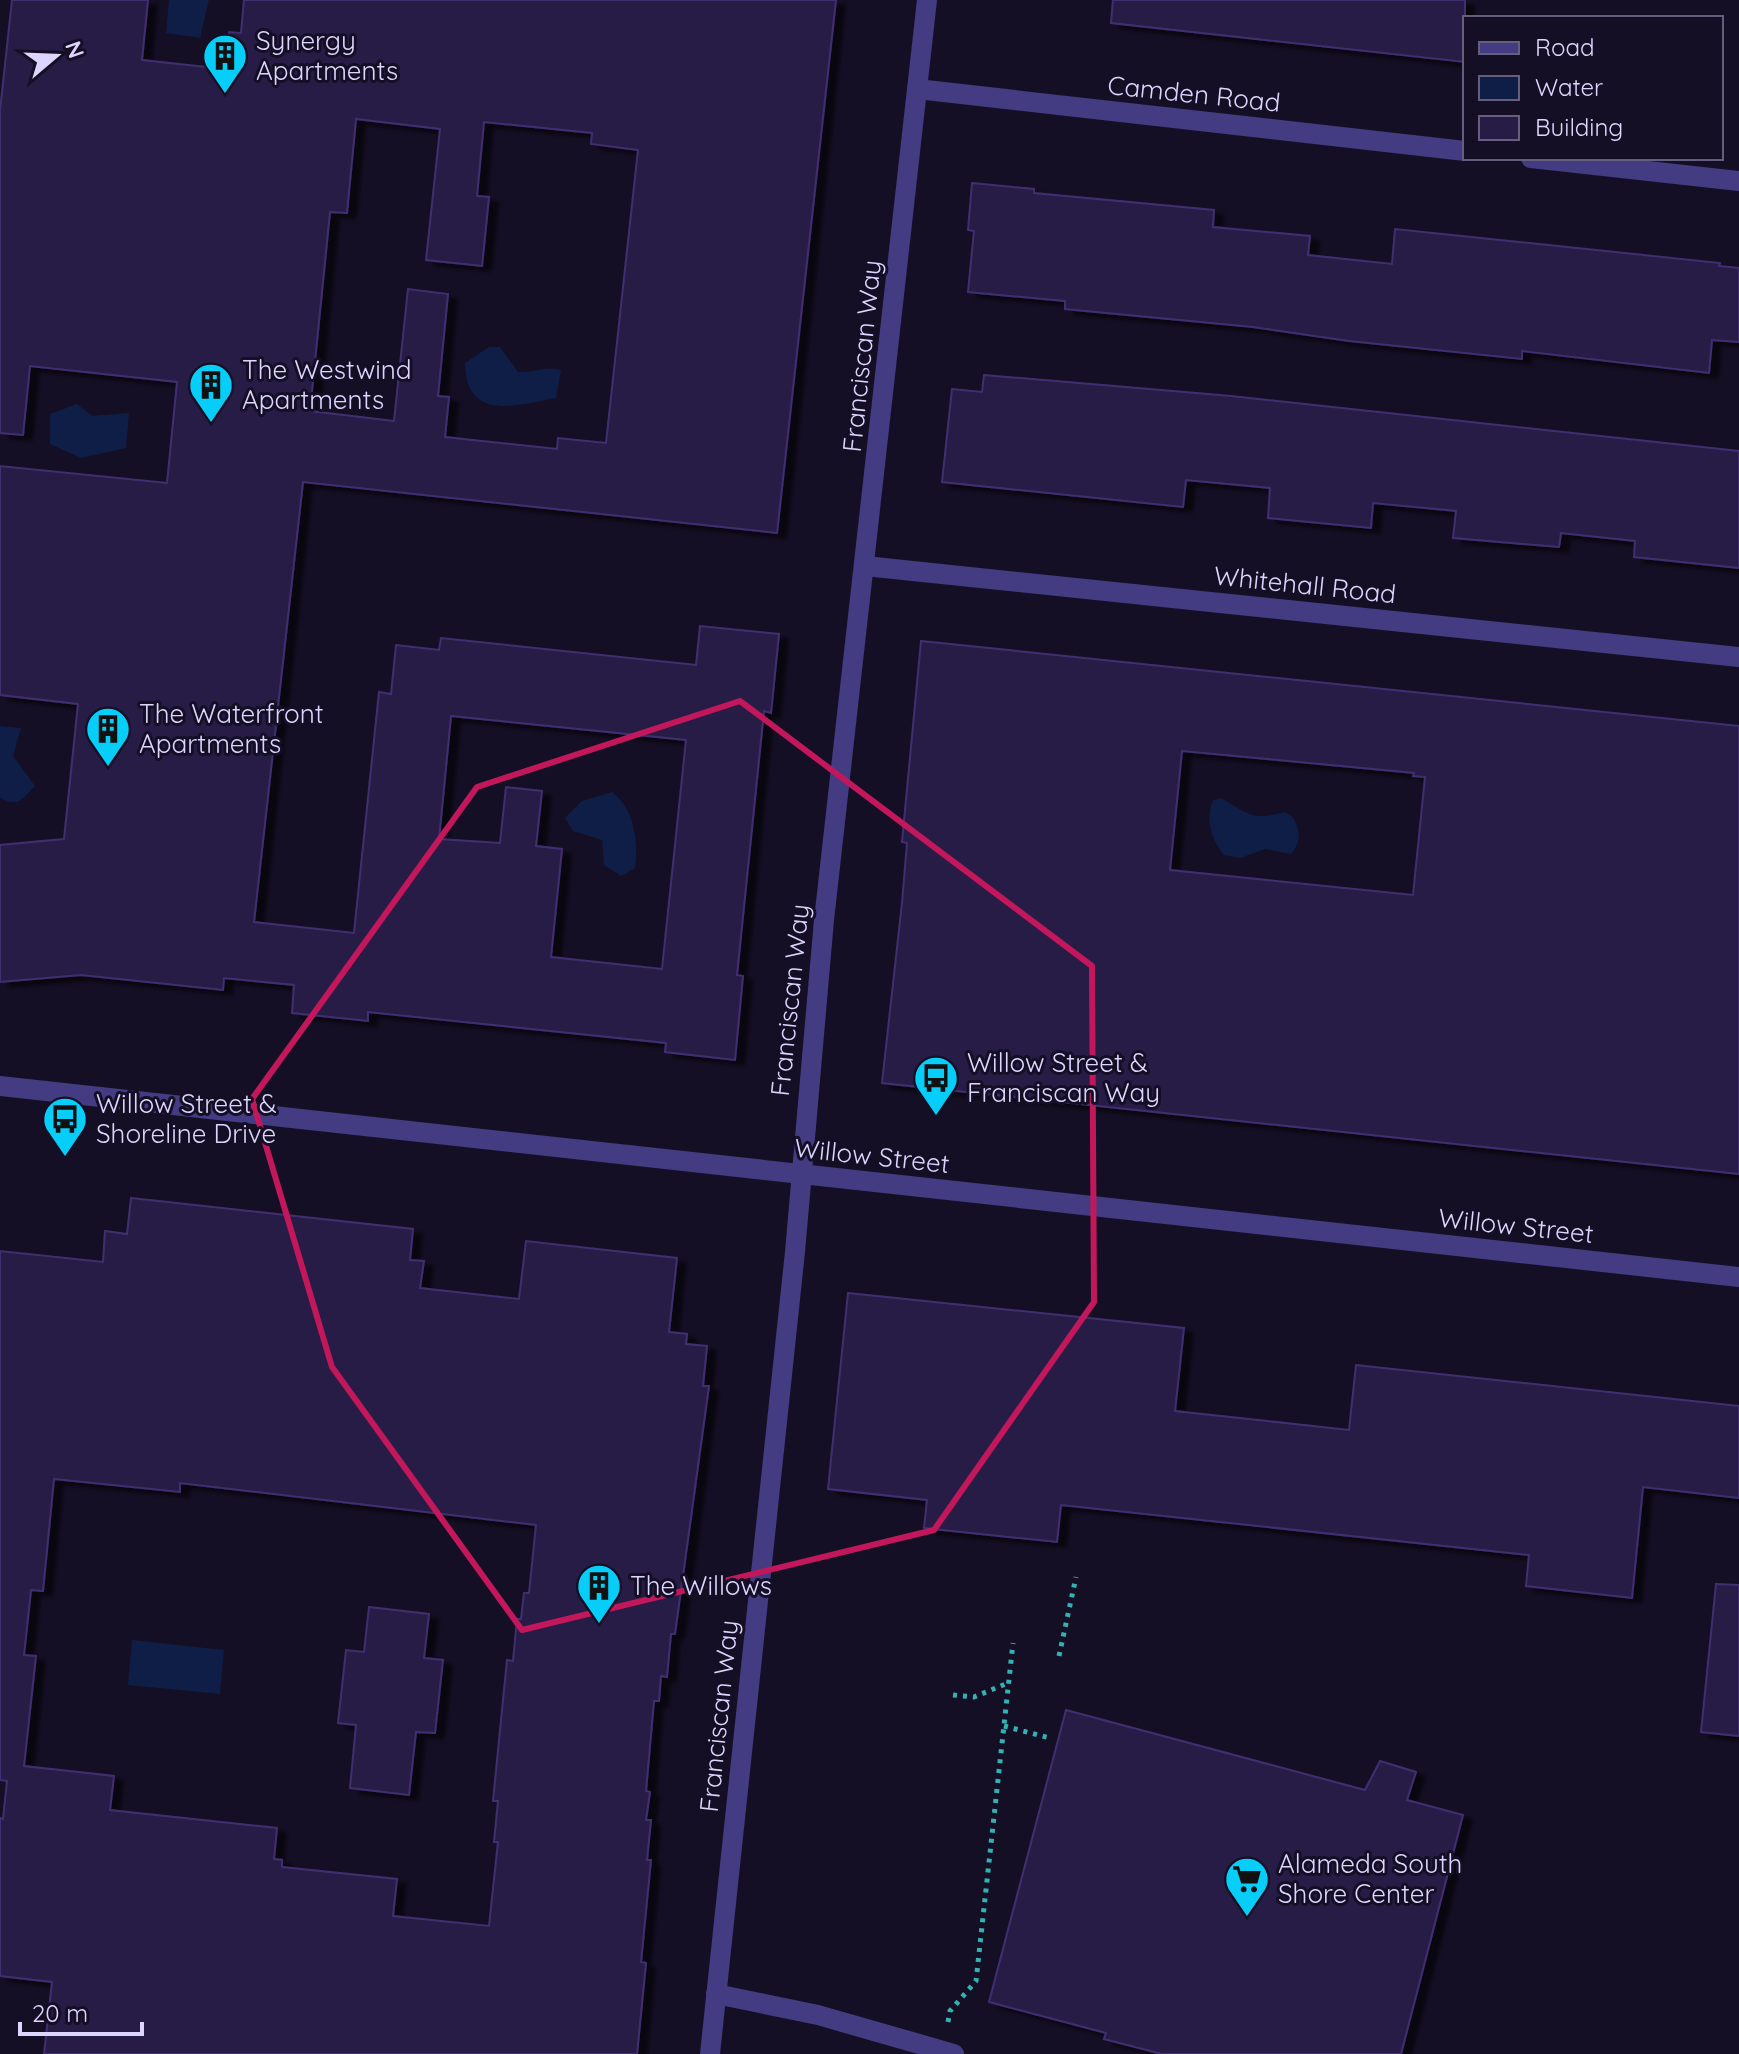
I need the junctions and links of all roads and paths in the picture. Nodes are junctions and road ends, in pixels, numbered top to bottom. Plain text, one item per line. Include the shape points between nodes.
1 (927, 0) edge
2 (917, 89) junction
3 (1463, 151) edge
4 (1549, 160) edge
5 (1739, 181) edge
6 (865, 566) junction
7 (1739, 657) edge
8 (0, 1086) edge
9 (801, 1175) junction
10 (1739, 1277) edge
11 (1076, 1577) dead end
12 (1013, 1643) dead end
13 (1059, 1656) dead end
14 (1008, 1683) junction
15 (953, 1695) dead end
16 (1004, 1726) junction
17 (1050, 1738) dead end
18 (716, 1994) junction
19 (948, 2052) edge
20 (710, 2054) edge

1 - 2 street, Franciscan Way
2 - 3 street, Camden Road
2 - 6 street, Franciscan Way
4 - 5 street
6 - 7 street, Whitehall Road
6 - 9 street, Franciscan Way
8 - 9 street, Willow Street
9 - 10 street, Willow Street
9 - 18 street, Franciscan Way
11 - 13 path
12 - 14 path
14 - 15 path via 974,1697
14 - 16 path
16 - 17 path
16 - 19 path via 976,1981 950,2011
18 - 19 street via 818,2015
18 - 20 street, Franciscan Way

